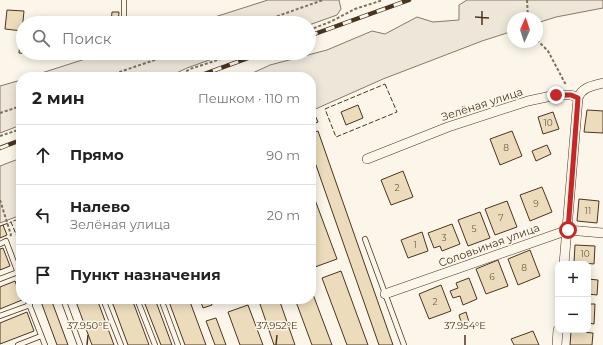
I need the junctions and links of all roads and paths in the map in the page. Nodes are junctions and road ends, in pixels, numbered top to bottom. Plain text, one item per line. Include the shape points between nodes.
1 (124, 0) edge
2 (323, 0) edge
3 (383, 0) edge
4 (527, 0) edge
5 (528, 12) edge
6 (124, 16) edge
7 (278, 16) edge
8 (316, 27) edge
9 (543, 46) edge
10 (155, 60) edge
11 (218, 60) edge
12 (120, 72) edge
13 (186, 72) edge
14 (603, 82) edge
15 (574, 97) junction
16 (16, 108) edge
17 (0, 113) edge
18 (16, 131) edge
19 (0, 136) edge
20 (367, 159) dead end
21 (0, 200) edge
22 (568, 230) junction
23 (603, 233) edge
24 (365, 239) dead end
25 (6, 241) junction
26 (0, 244) edge
27 (564, 261) edge
28 (16, 267) edge
29 (16, 273) edge
30 (0, 279) edge
31 (385, 294) junction
32 (65, 304) edge
33 (105, 304) edge
34 (139, 304) edge
35 (163, 304) edge
36 (30, 305) joint
37 (0, 316) edge
38 (558, 333) edge
39 (41, 336) junction
40 (18, 345) edge
41 (44, 345) edge
42 (80, 345) edge
43 (121, 345) edge
44 (154, 345) edge
45 (178, 345) edge
46 (404, 345) edge
47 (557, 345) edge

1 - 6 lane
2 - 7 path
3 - 8 path via 355,9
4 - 5 path
9 - 15 path
10 - 12 path
11 - 13 path
14 - 15 street via 586,88
15 - 20 street, Зелёная улица via 556,95 528,101 448,127
15 - 22 street
16 - 17 path
18 - 19 path
21 - 25 path via 11,235
22 - 23 street, Соловьиная улица
22 - 27 street
22 - 31 street, Соловьиная улица
24 - 31 lane
25 - 26 lane
25 - 28 lane
29 - 30 lane
31 - 46 lane
32 - 42 lane
33 - 43 lane
34 - 44 lane
35 - 45 lane
36 - 37 lane
36 - 39 lane
38 - 47 street
39 - 40 lane
39 - 41 lane

